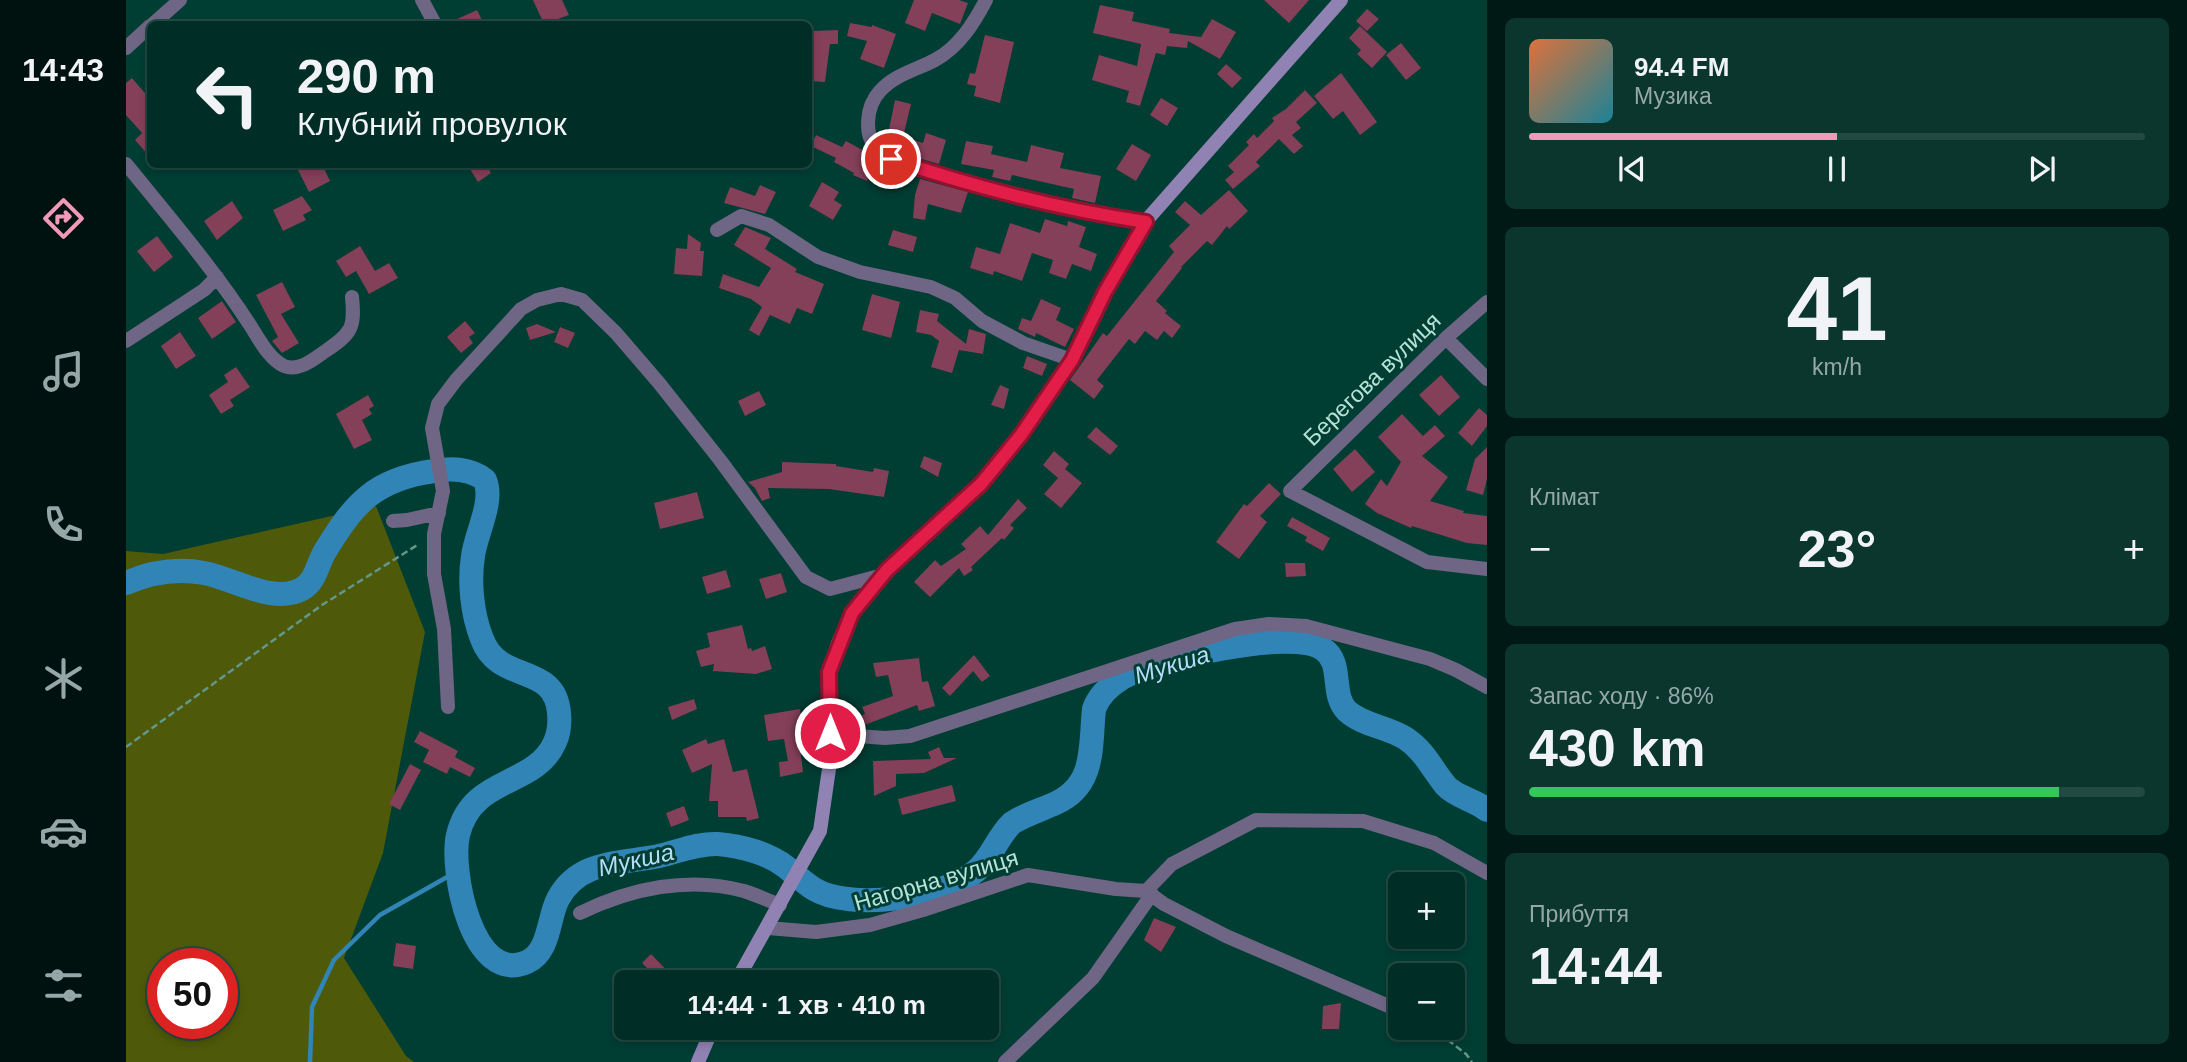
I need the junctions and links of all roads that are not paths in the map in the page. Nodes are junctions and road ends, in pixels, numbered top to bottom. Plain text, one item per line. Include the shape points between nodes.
1 (180, 0) edge
2 (422, 0) edge
3 (986, 0) edge
4 (1341, 0) edge
5 (156, 21) edge
6 (433, 21) edge
7 (147, 29) edge
8 (126, 48) edge
9 (126, 164) edge
10 (1146, 222) junction
11 (717, 230) dead end
12 (217, 277) junction
13 (352, 297) dead end
14 (1487, 302) edge
15 (1446, 338) junction
16 (126, 341) edge
17 (1072, 360) junction
18 (1487, 379) edge
19 (439, 513) junction
20 (393, 521) dead end
21 (1487, 569) edge
22 (883, 575) junction
23 (1487, 687) edge
24 (448, 707) dead end
25 (830, 733) junction
26 (1487, 873) edge
27 (1149, 892) junction
28 (782, 901) junction
29 (580, 913) dead end
30 (768, 928) junction
31 (743, 970) edge
32 (1388, 1006) edge
33 (707, 1040) edge
34 (698, 1062) edge
35 (1005, 1062) edge

1 - 5 street
2 - 6 street
3 - 10 street via 972,26 938,59 880,91 869,119 869,136 877,149 912,166 1032,200
4 - 10 main road
7 - 8 street
9 - 12 street
10 - 17 main road
11 - 17 street via 741,216 769,225 818,257 860,272 931,287 1023,343
12 - 13 street via 262,344 290,368 303,366 346,337 352,321
12 - 16 street
14 - 15 street, Берегова вулиця
15 - 18 street
15 - 21 street, Берегова вулиця via 1290,491 1427,562
17 - 22 main road via 981,484
19 - 20 street
19 - 22 street via 443,491 432,428 438,404 521,309 537,299 561,294 582,300 616,333 806,577 830,589
19 - 24 street via 434,574 444,629
22 - 25 main road via 852,613 838,643 829,672
23 - 25 street via 1430,659 1306,626 1269,624 1235,629 911,736
25 - 28 main road via 820,831
26 - 27 street via 1434,843 1363,821 1256,820 1172,864
27 - 30 street, Нагорна вулиця via 1028,875 870,925 816,932
27 - 32 street via 1226,936
27 - 35 street via 1093,978
28 - 29 street via 713,885 672,885 634,892
28 - 30 main road
30 - 31 main road
33 - 34 main road

